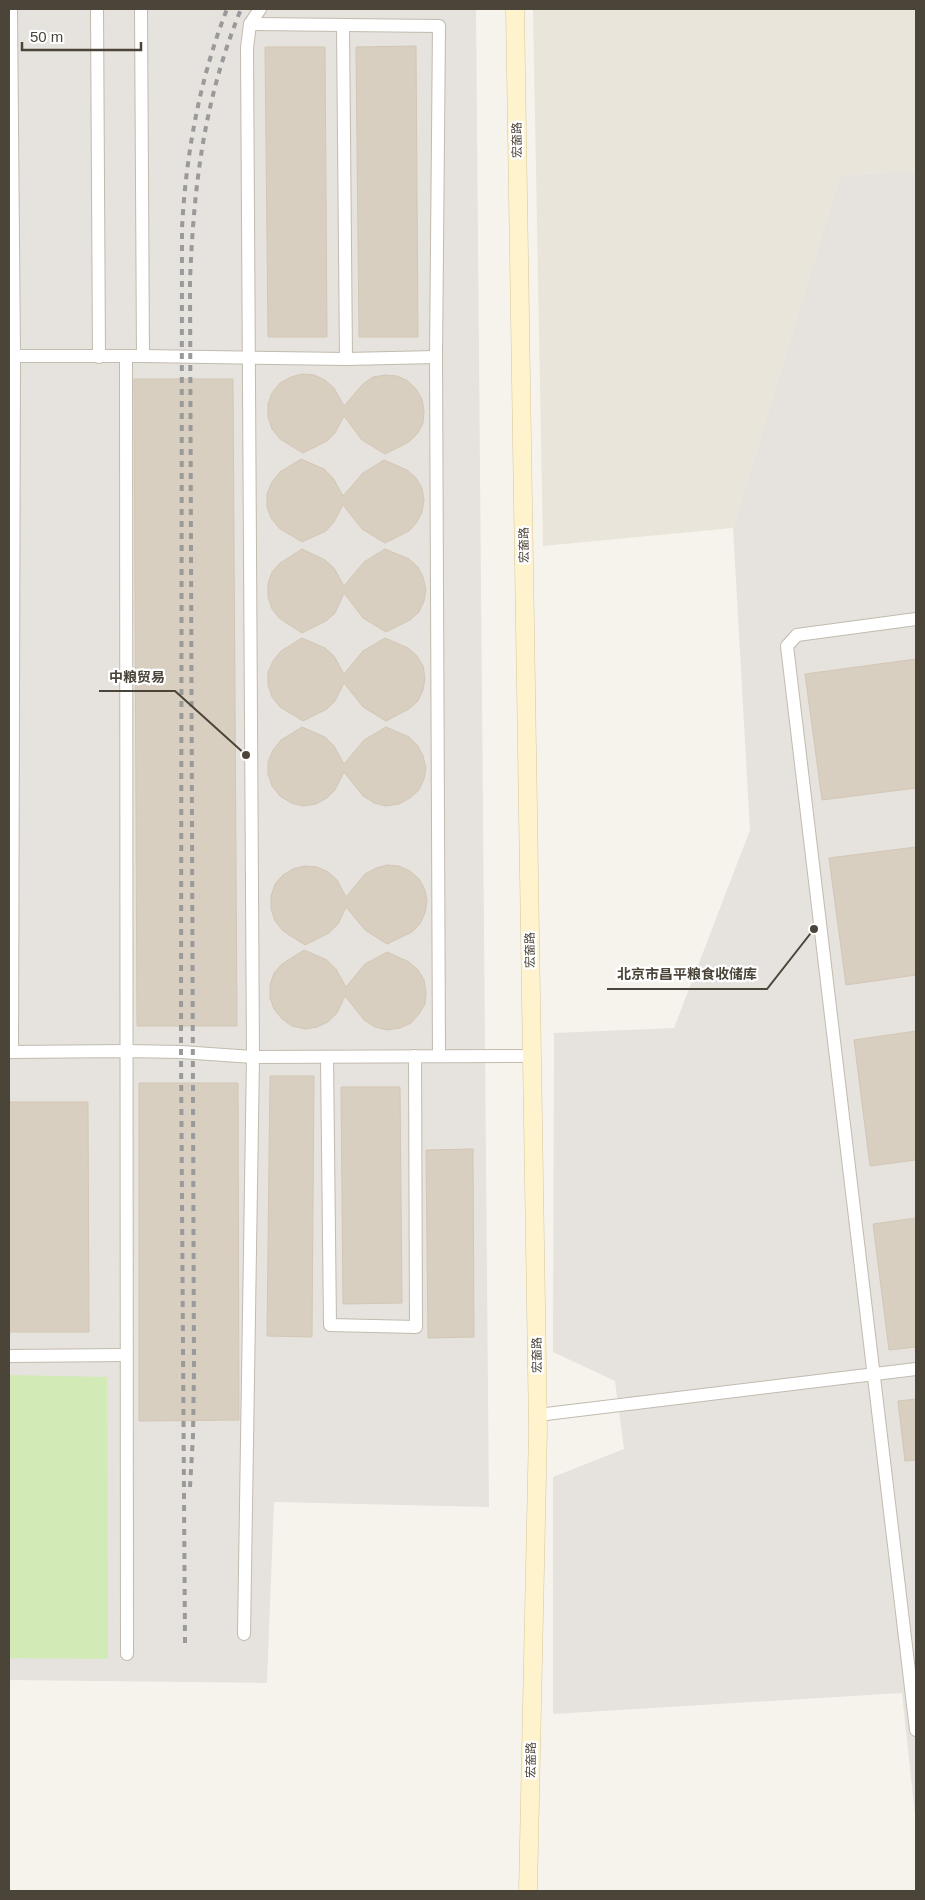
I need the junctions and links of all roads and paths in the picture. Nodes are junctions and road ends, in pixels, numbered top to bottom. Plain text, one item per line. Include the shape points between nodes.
1 (11, 9) edge
2 (97, 9) edge
3 (141, 9) edge
4 (260, 9) edge
5 (514, 9) edge
6 (250, 24) junction
7 (342, 25) junction
8 (11, 356) edge
9 (126, 356) junction
10 (143, 356) junction
11 (99, 357) junction
12 (436, 357) junction
13 (250, 358) junction
14 (346, 359) junction
15 (916, 619) edge
16 (127, 1051) junction
17 (11, 1052) edge
18 (253, 1056) junction
19 (328, 1056) junction
20 (415, 1056) junction
21 (439, 1056) junction
22 (532, 1056) junction
23 (126, 1355) junction
24 (9, 1356) edge
25 (916, 1369) edge
26 (874, 1374) junction
27 (538, 1415) junction
28 (244, 1634) dead end
29 (127, 1654) dead end
30 (916, 1730) edge
31 (528, 1891) edge

1 - 8 street
2 - 11 street
3 - 10 street
4 - 6 street
5 - 22 street, 宏奤路
6 - 7 street
6 - 13 street via 247,48
7 - 12 street via 439,26
7 - 14 street
8 - 11 street
8 - 17 street
9 - 10 street
9 - 11 street
9 - 16 street
10 - 13 street
12 - 14 street
12 - 21 street
13 - 14 street
13 - 18 street
15 - 26 street via 797,635 787,646
16 - 17 street
16 - 18 street
16 - 23 street
18 - 19 street
18 - 28 street
19 - 20 street
19 - 20 street via 330,1326 416,1327
20 - 21 street
21 - 22 street
22 - 27 street, 宏奤路
23 - 24 street
23 - 29 street
25 - 26 street
26 - 27 street
26 - 30 street
27 - 31 street, 宏奤路

